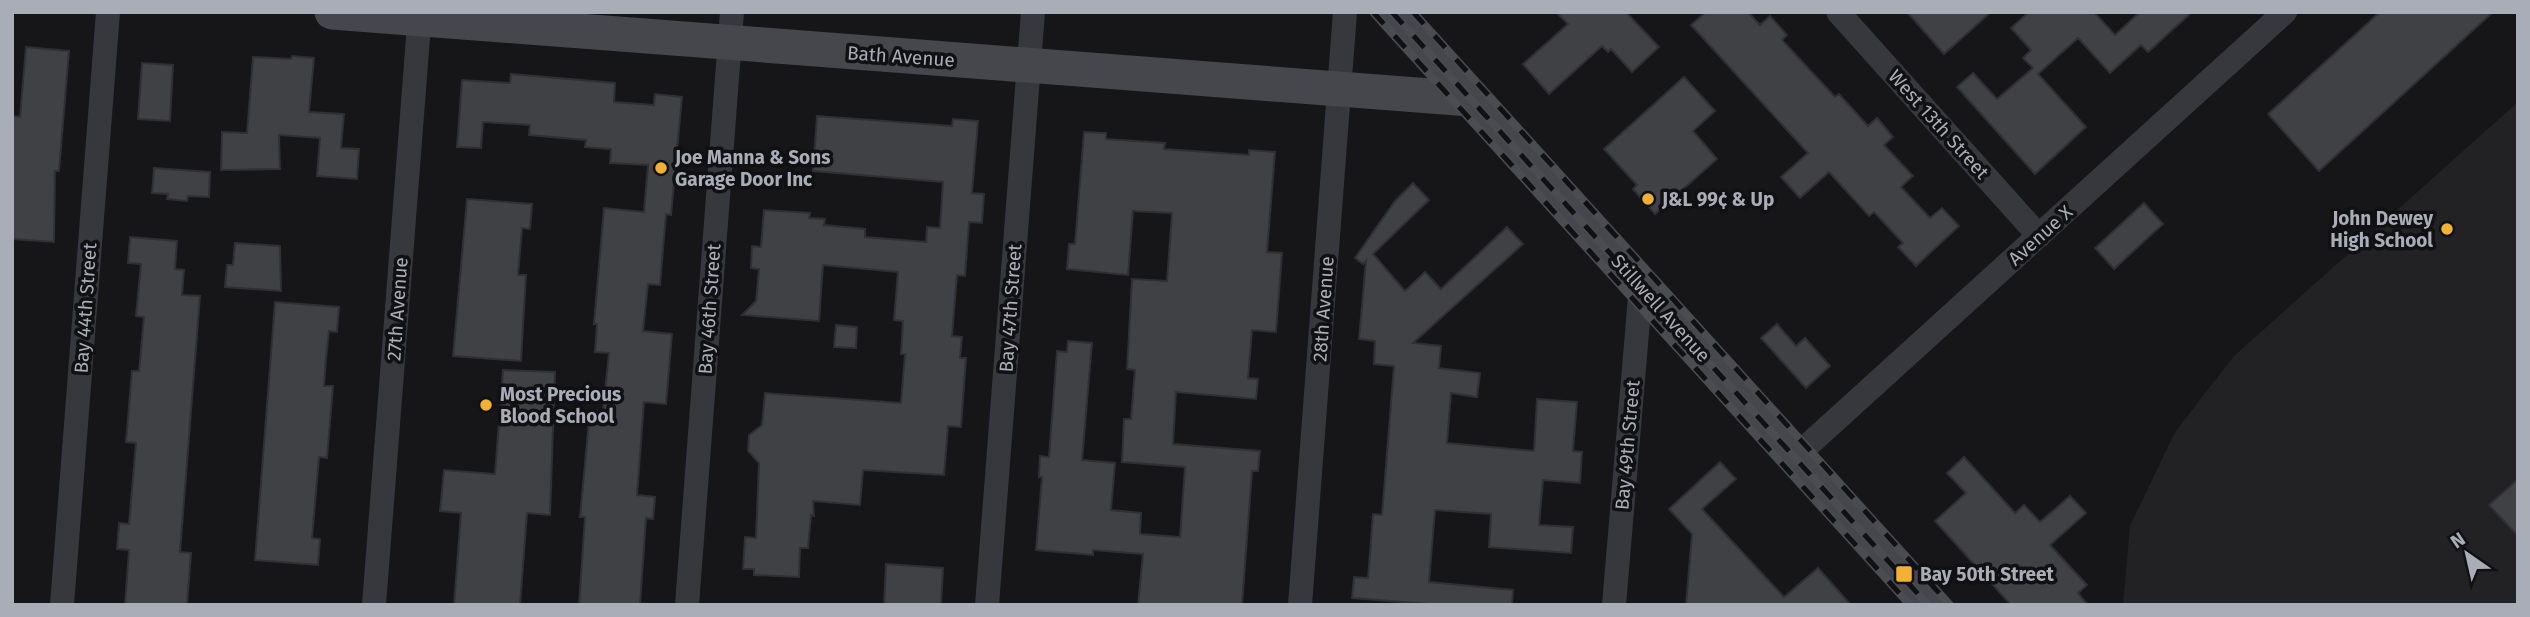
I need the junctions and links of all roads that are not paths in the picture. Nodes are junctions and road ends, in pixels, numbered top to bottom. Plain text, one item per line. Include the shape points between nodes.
1 (107, 12) edge
2 (332, 12) edge
3 (1033, 12) edge
4 (1345, 12) edge
5 (1391, 12) edge
6 (1838, 12) edge
7 (420, 16) edge
8 (2269, 18) edge
9 (731, 27) edge
10 (1028, 65) junction
11 (1340, 89) junction
12 (1470, 99) junction
13 (2039, 236) junction
14 (1641, 285) junction
15 (1796, 457) junction
16 (1922, 601) edge
17 (62, 605) edge
18 (374, 605) edge
19 (687, 605) edge
20 (987, 605) edge
21 (1300, 605) edge
22 (1614, 605) edge

1 - 17 street, Bay 44th Street
2 - 7 street, Bath Avenue
3 - 10 street, Bay 47th Street
4 - 11 street, 28th Avenue
5 - 12 street, Stillwell Avenue
6 - 13 street, West 13th Street
7 - 9 street, Bath Avenue
7 - 18 street, 27th Avenue
8 - 13 street, Avenue X
9 - 10 street, Bath Avenue
9 - 19 street, Bay 46th Street
10 - 11 street, Bath Avenue
10 - 20 street, Bay 47th Street
11 - 12 street, Bath Avenue
11 - 21 street, 28th Avenue
12 - 14 street, Stillwell Avenue
13 - 15 street, Avenue X
14 - 15 street, Stillwell Avenue
14 - 22 street, Bay 49th Street
15 - 16 street, Stillwell Avenue

